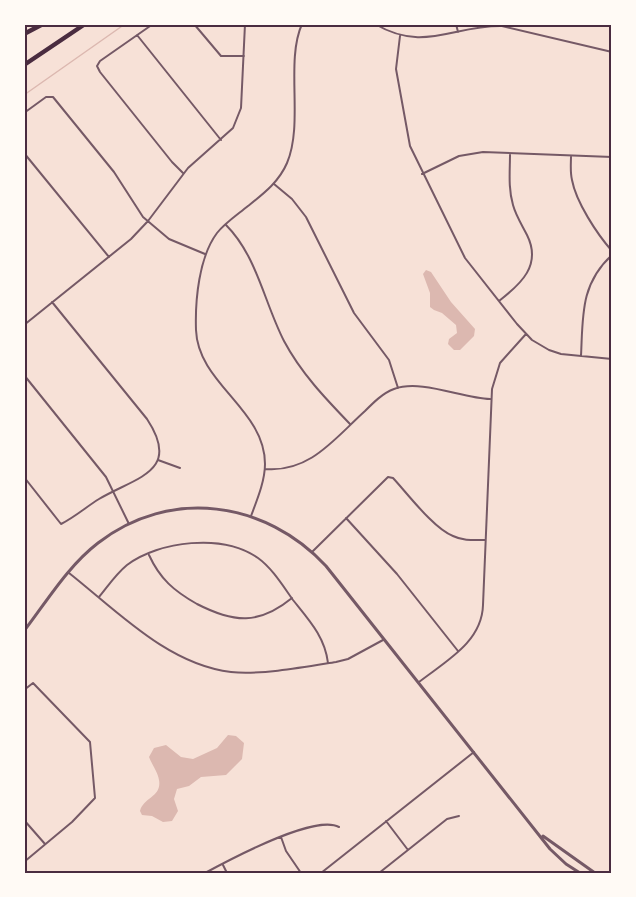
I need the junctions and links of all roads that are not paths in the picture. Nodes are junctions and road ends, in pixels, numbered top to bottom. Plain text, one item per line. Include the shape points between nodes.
1 (43, 24) edge
2 (85, 24) edge
3 (153, 24) edge
4 (194, 24) edge
5 (245, 24) edge
6 (302, 24) edge
7 (375, 24) edge
8 (456, 24) edge
9 (458, 32) junction
10 (24, 34) edge
11 (137, 35) junction
12 (400, 36) junction
13 (612, 52) edge
14 (244, 56) junction
15 (24, 65) edge
16 (24, 113) edge
17 (221, 140) junction
18 (24, 153) edge
19 (510, 154) junction
20 (571, 156) junction
21 (612, 157) edge
22 (184, 173) junction
23 (422, 174) junction
24 (274, 184) junction
25 (148, 221) junction
26 (226, 224) junction
27 (612, 253) edge
28 (205, 254) junction
29 (109, 257) junction
30 (52, 302) junction
31 (500, 302) junction
32 (24, 325) edge
33 (526, 334) junction
34 (581, 357) junction
35 (612, 358) edge
36 (24, 375) edge
37 (398, 388) junction
38 (490, 399) junction
39 (350, 424) junction
40 (158, 460) junction
41 (180, 468) dead end
42 (265, 469) junction
43 (24, 477) edge
44 (113, 492) junction
45 (251, 516) junction
46 (346, 518) junction
47 (129, 524) junction
48 (486, 540) junction
49 (312, 552) junction
50 (149, 553) junction
51 (69, 573) junction
52 (99, 597) junction
53 (292, 598) junction
54 (24, 631) edge
55 (384, 639) junction
56 (458, 651) junction
57 (328, 663) junction
58 (419, 682) junction
59 (24, 690) edge
60 (474, 752) junction
61 (459, 816) dead end
62 (24, 819) edge
63 (386, 821) junction
64 (339, 827) dead end
65 (539, 833) junction
66 (281, 837) junction
67 (45, 844) junction
68 (408, 850) junction
69 (24, 862) edge
70 (222, 864) junction
71 (205, 873) edge
72 (227, 873) edge
73 (301, 873) edge
74 (321, 873) edge
75 (379, 873) edge
76 (580, 873) edge
77 (595, 873) edge

1 - 10 highway
2 - 15 highway
3 - 11 street
4 - 14 street via 221,56
5 - 14 street
6 - 24 street via 297,40 291,149
7 - 12 street
8 - 9 street
9 - 12 street via 427,38
9 - 13 street via 502,26
11 - 17 street
11 - 22 street via 98,66
12 - 23 street via 398,81 410,146
14 - 17 street via 240,114
16 - 25 street via 51,96 121,181
17 - 22 street
18 - 29 street
19 - 20 street
19 - 23 street via 470,153
19 - 31 street via 511,198 529,238 531,259 525,279
20 - 21 street
20 - 27 street via 575,191
22 - 25 street
23 - 31 street via 465,258
24 - 26 street
24 - 37 street via 292,198 306,217 354,313 389,360
25 - 28 street via 174,242
25 - 29 street
26 - 28 street
26 - 39 street via 246,249 293,357
27 - 34 street via 586,293
28 - 42 street via 196,322 199,350 212,374 255,429 264,452
29 - 30 street
30 - 32 street
30 - 40 street via 147,419 157,434
31 - 33 street
33 - 34 street via 549,350
33 - 38 street via 500,363
34 - 35 street
36 - 44 street via 96,463
37 - 38 street via 414,386
37 - 39 street via 378,399
38 - 48 street
39 - 42 street via 302,465 284,470
40 - 41 street
40 - 44 street via 149,471
42 - 45 street
43 - 44 street via 61,524
44 - 47 street
45 - 47 street via 196,508 162,513
45 - 49 street via 286,532
46 - 48 street via 388,477 450,535
46 - 49 street
46 - 56 street
47 - 51 street via 98,543
48 - 56 street via 481,623
49 - 55 street
50 - 52 street via 120,570
50 - 53 street via 196,543 241,549 262,561
50 - 53 street via 158,572 175,591 224,616 239,619 265,615
51 - 52 street
51 - 54 street
52 - 57 street via 145,635 212,668 249,672
53 - 57 street via 321,636
55 - 57 street via 348,659
55 - 58 street
56 - 58 street
58 - 60 street
59 - 67 street via 33,683 90,742 95,798
60 - 63 street
60 - 65 street
61 - 68 street via 447,819
62 - 67 street
63 - 68 street
63 - 74 street
64 - 66 street via 325,825
65 - 76 street via 555,854
65 - 77 street
66 - 70 street
66 - 73 street
67 - 69 street
68 - 75 street
70 - 71 street
70 - 72 street

